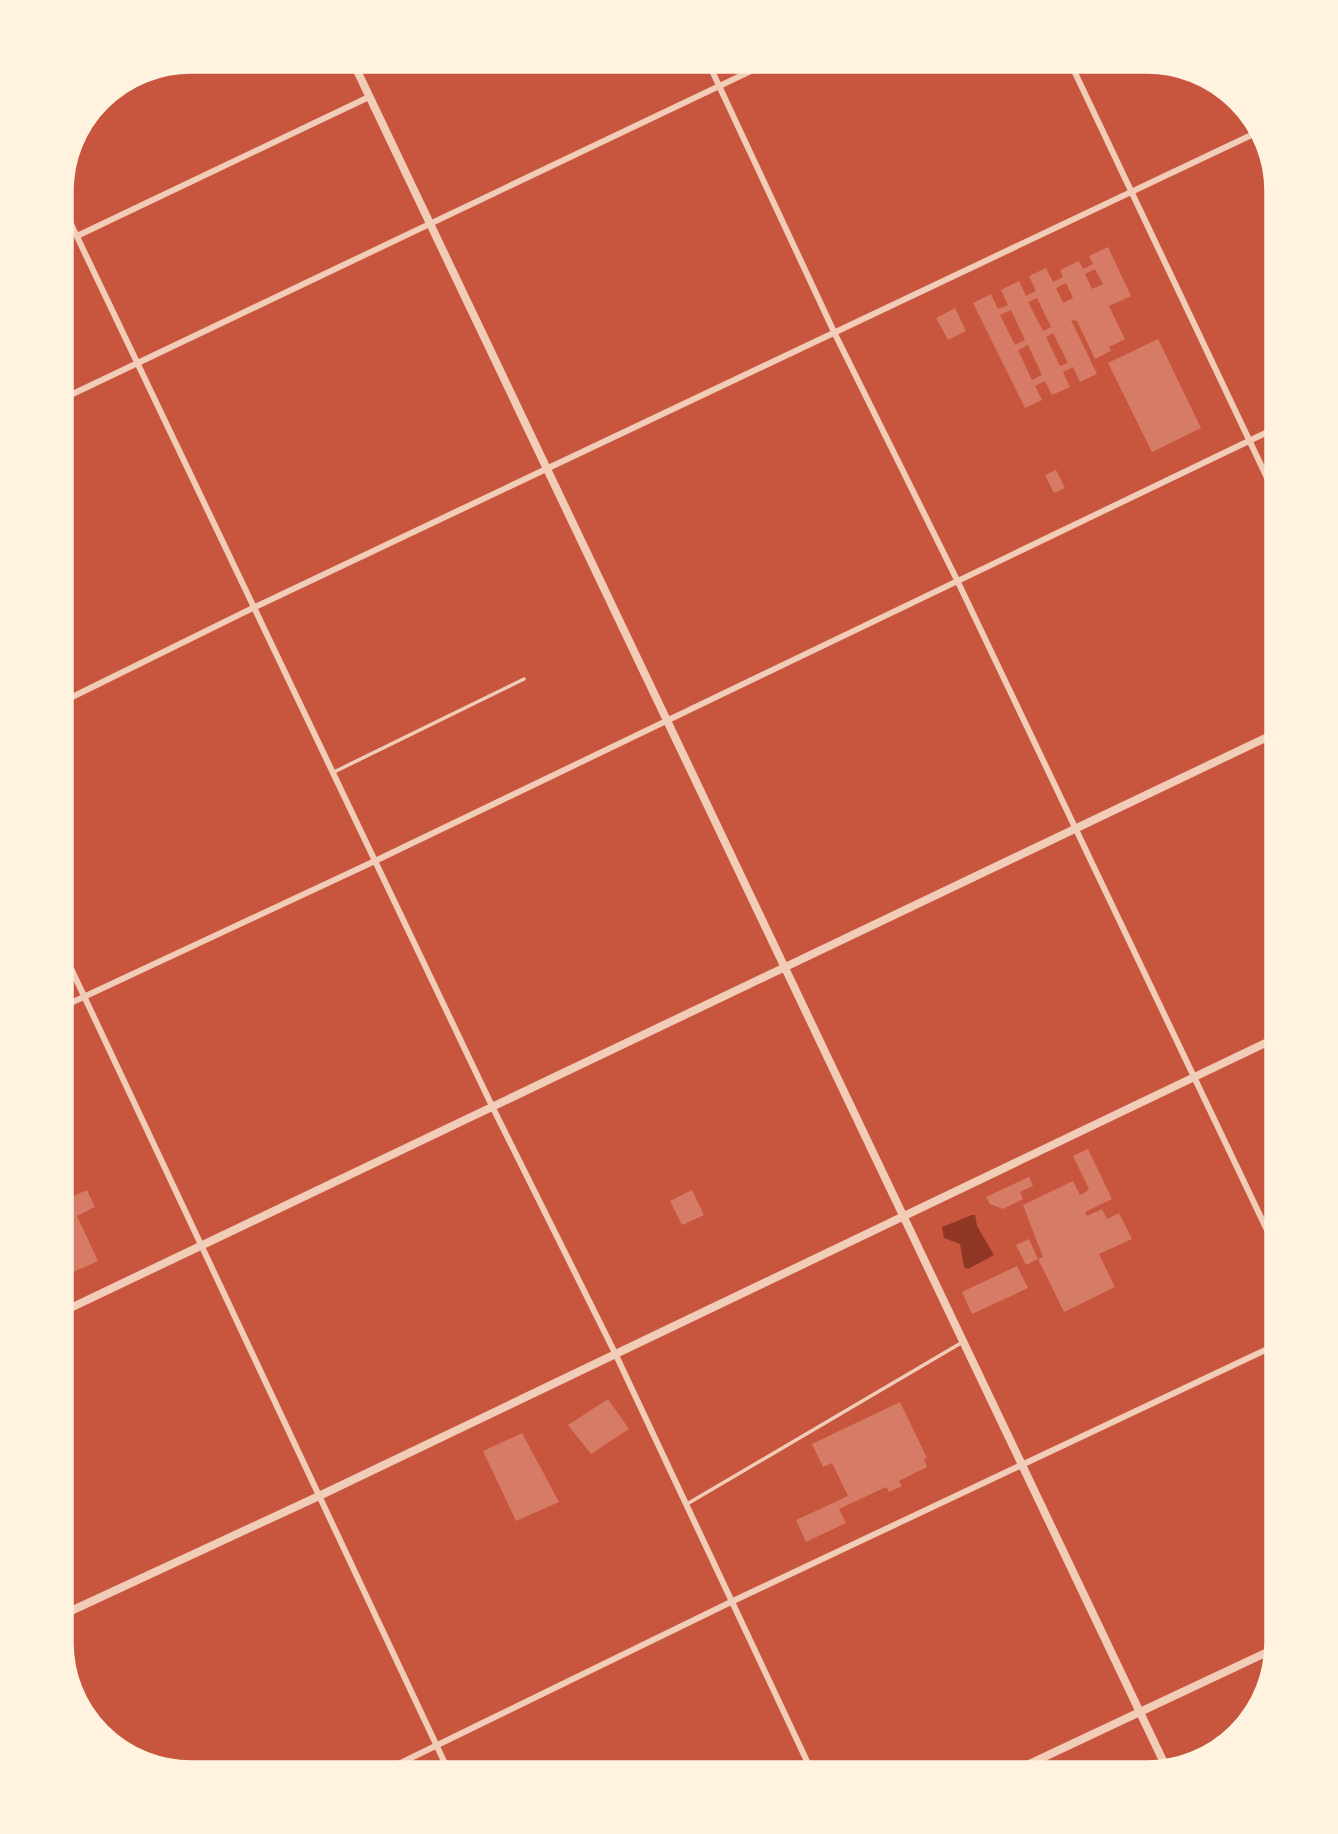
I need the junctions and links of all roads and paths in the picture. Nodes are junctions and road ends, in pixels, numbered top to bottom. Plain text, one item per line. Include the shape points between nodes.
1 (358, 72) edge
2 (713, 72) edge
3 (749, 72) edge
4 (1075, 72) edge
5 (719, 86) junction
6 (369, 97) junction
7 (1252, 135) edge
8 (1132, 193) junction
9 (430, 223) junction
10 (72, 226) edge
11 (77, 236) junction
12 (835, 334) junction
13 (136, 361) junction
14 (72, 394) edge
15 (1266, 433) edge
16 (1250, 441) junction
17 (549, 470) junction
18 (1266, 474) edge
19 (957, 580) junction
20 (255, 607) junction
21 (524, 679) dead end
22 (72, 697) edge
23 (668, 719) junction
24 (1266, 738) edge
25 (334, 772) junction
26 (1076, 829) junction
27 (375, 861) junction
28 (784, 966) junction
29 (72, 970) edge
30 (84, 996) junction
31 (72, 1002) edge
32 (1266, 1043) edge
33 (1194, 1077) junction
34 (492, 1106) junction
35 (904, 1215) junction
36 (1266, 1226) edge
37 (200, 1245) junction
38 (72, 1307) edge
39 (964, 1341) junction
40 (1266, 1350) edge
41 (615, 1353) junction
42 (1023, 1466) junction
43 (319, 1496) junction
44 (685, 1505) junction
45 (731, 1602) junction
46 (72, 1610) edge
47 (1265, 1653) edge
48 (1140, 1712) junction
49 (437, 1747) junction
50 (1163, 1761) edge
51 (404, 1762) edge
52 (444, 1762) edge
53 (807, 1762) edge
54 (1034, 1762) edge

1 - 6 street
2 - 5 street
3 - 5 street
4 - 8 street
5 - 9 street
5 - 12 street
6 - 9 street
6 - 11 street
7 - 8 street
8 - 12 street
8 - 16 street
9 - 13 street
9 - 17 street
10 - 11 street
11 - 13 street
12 - 17 street
12 - 19 street
13 - 14 street
13 - 20 street
15 - 16 street
16 - 18 street
16 - 19 street
17 - 20 street
17 - 23 street
19 - 23 street
19 - 26 street
20 - 22 street
20 - 25 street
21 - 25 lane
23 - 27 street
23 - 28 street
24 - 26 street
25 - 27 street
26 - 28 street
26 - 33 street
27 - 30 street
27 - 34 street
28 - 34 street
28 - 35 street
29 - 30 street
30 - 31 street
30 - 37 street
32 - 33 street
33 - 35 street
33 - 36 street
34 - 37 street
34 - 41 street
35 - 39 street
35 - 41 street
37 - 38 street
37 - 43 street
39 - 42 street
39 - 44 lane
40 - 42 street
41 - 43 street
41 - 44 street
42 - 45 street
42 - 48 street
43 - 46 street
43 - 49 street
44 - 45 street
45 - 49 street
45 - 53 street
47 - 48 street
48 - 50 street
48 - 54 street
49 - 51 street
49 - 52 street

